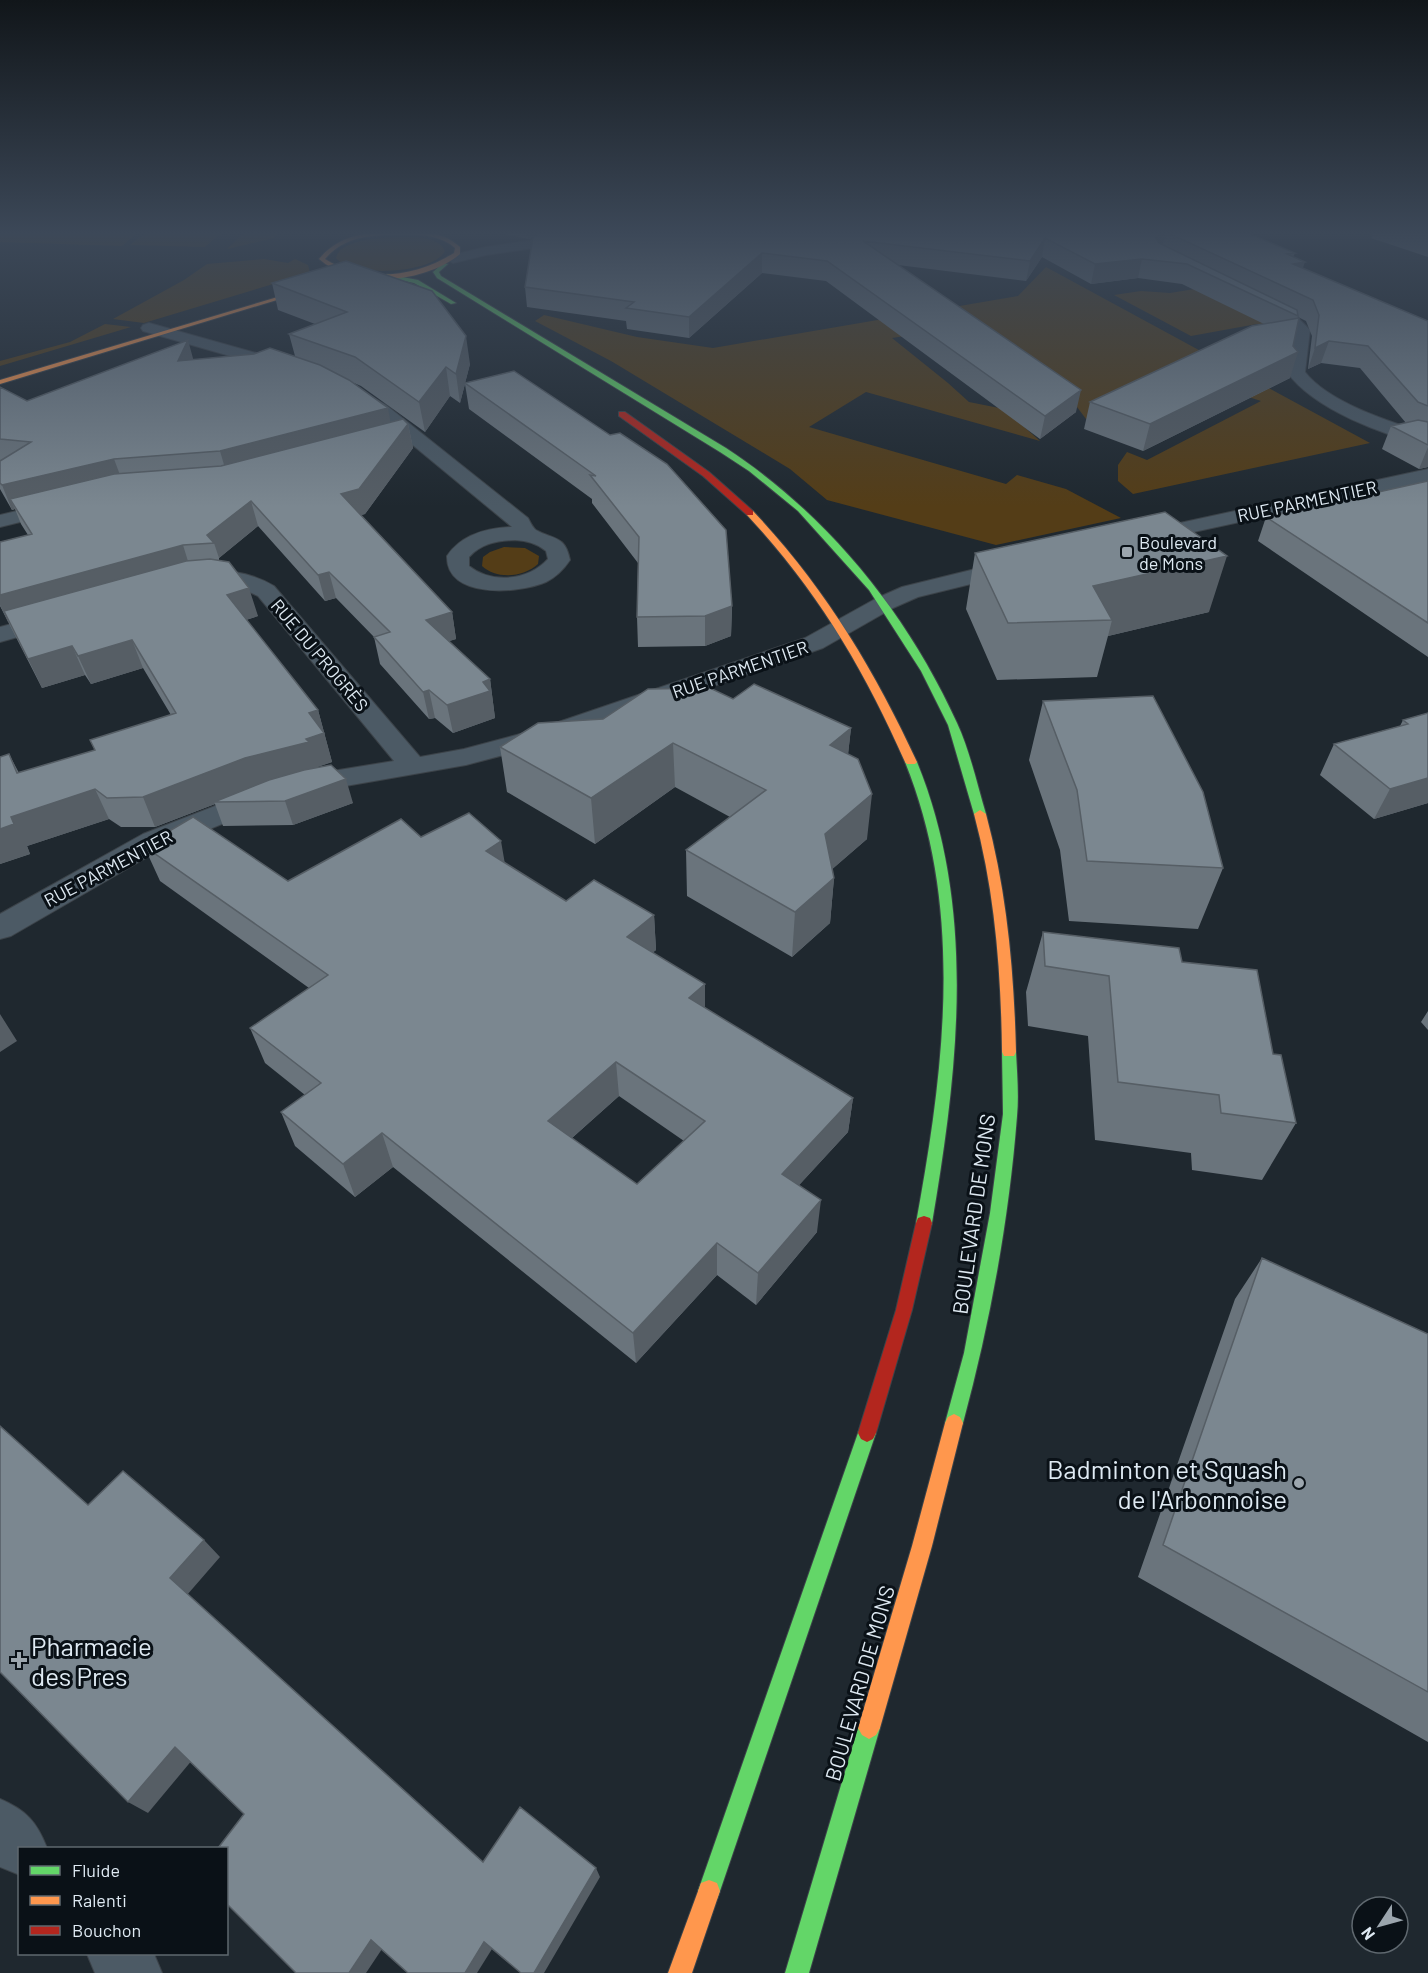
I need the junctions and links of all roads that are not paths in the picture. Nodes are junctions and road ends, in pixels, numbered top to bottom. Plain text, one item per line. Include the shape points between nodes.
1 (176, 323) edge
2 (180, 323) edge
3 (516, 323) edge
4 (1294, 323) edge
5 (155, 330) junction
6 (0, 372) edge
7 (307, 372) edge
8 (0, 382) edge
9 (335, 382) edge
10 (612, 407) dead end
11 (412, 434) junction
12 (389, 440) edge
13 (1428, 440) edge
14 (1428, 475) edge
15 (83, 500) edge
16 (0, 521) edge
17 (525, 534) dead end
18 (1118, 543) edge
19 (1036, 561) edge
20 (181, 583) edge
21 (885, 603) junction
22 (79, 612) edge
23 (844, 627) junction
24 (0, 635) edge
25 (412, 766) junction
26 (0, 928) edge
27 (0, 1826) edge
28 (19, 1847) edge
29 (118, 1955) edge
30 (134, 1973) edge
31 (680, 1973) edge
32 (796, 1973) edge

1 - 5 main road
2 - 5 main road
3 - 21 main road, BOULEVARD DE MONS via 761,476 801,509
4 - 13 street via 1302,330 1296,372 1306,384 1368,418
5 - 6 main road
5 - 7 street
5 - 8 main road
9 - 11 street via 370,401
10 - 23 main road via 695,463 754,516 792,554
11 - 12 street
11 - 17 street via 520,523
14 - 18 street, RUE PARMENTIER
15 - 16 street
19 - 21 street, RUE PARMENTIER via 932,585
20 - 25 street, RUE DU PROGRÈS via 216,577 248,582 266,591
21 - 23 street, RUE PARMENTIER
21 - 32 main road, BOULEVARD DE MONS via 953,726 985,831 1002,919 1008,985 1010,1114 998,1213 972,1353 922,1546
22 - 24 street
23 - 25 street, RUE PARMENTIER via 776,657 544,736 505,748
23 - 31 main road via 870,672 915,772 941,861 950,975 938,1133 915,1266 871,1423
25 - 26 street, RUE PARMENTIER via 308,784 227,811 143,846
27 - 28 street
29 - 30 street

